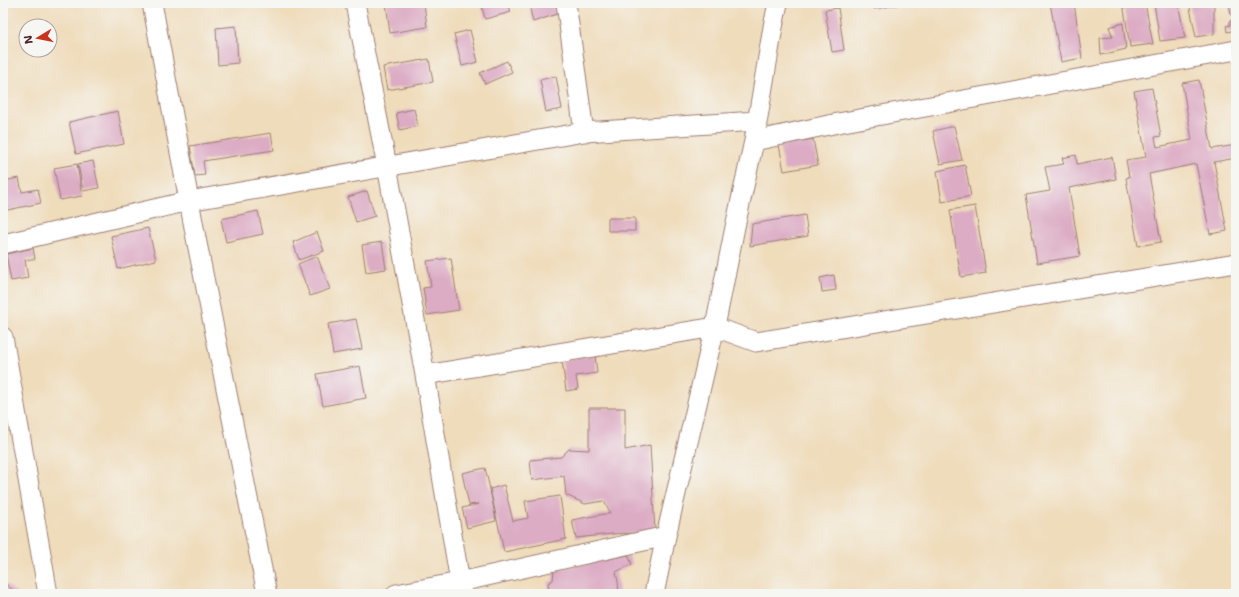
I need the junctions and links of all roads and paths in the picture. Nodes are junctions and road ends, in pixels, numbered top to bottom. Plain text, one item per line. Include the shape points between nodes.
1 (152, 3) edge
2 (355, 3) edge
3 (566, 3) edge
4 (778, 3) edge
5 (1236, 50) edge
6 (757, 121) junction
7 (584, 132) junction
8 (754, 140) junction
9 (387, 166) junction
10 (189, 201) junction
11 (3, 244) edge
12 (1236, 263) edge
13 (715, 327) junction
14 (3, 337) edge
15 (425, 375) junction
16 (666, 536) junction
17 (461, 588) edge
18 (48, 594) edge
19 (267, 594) edge
20 (396, 594) edge
21 (654, 594) edge

1 - 10 street
2 - 9 street
3 - 7 street
4 - 6 street
5 - 8 street
6 - 7 street
6 - 8 street
7 - 9 street
8 - 13 street
9 - 10 street
9 - 15 street
10 - 11 street
10 - 19 street
12 - 13 street via 756,342
13 - 15 street
13 - 16 street
14 - 18 street
15 - 17 street
16 - 17 street
16 - 21 street
17 - 20 street

